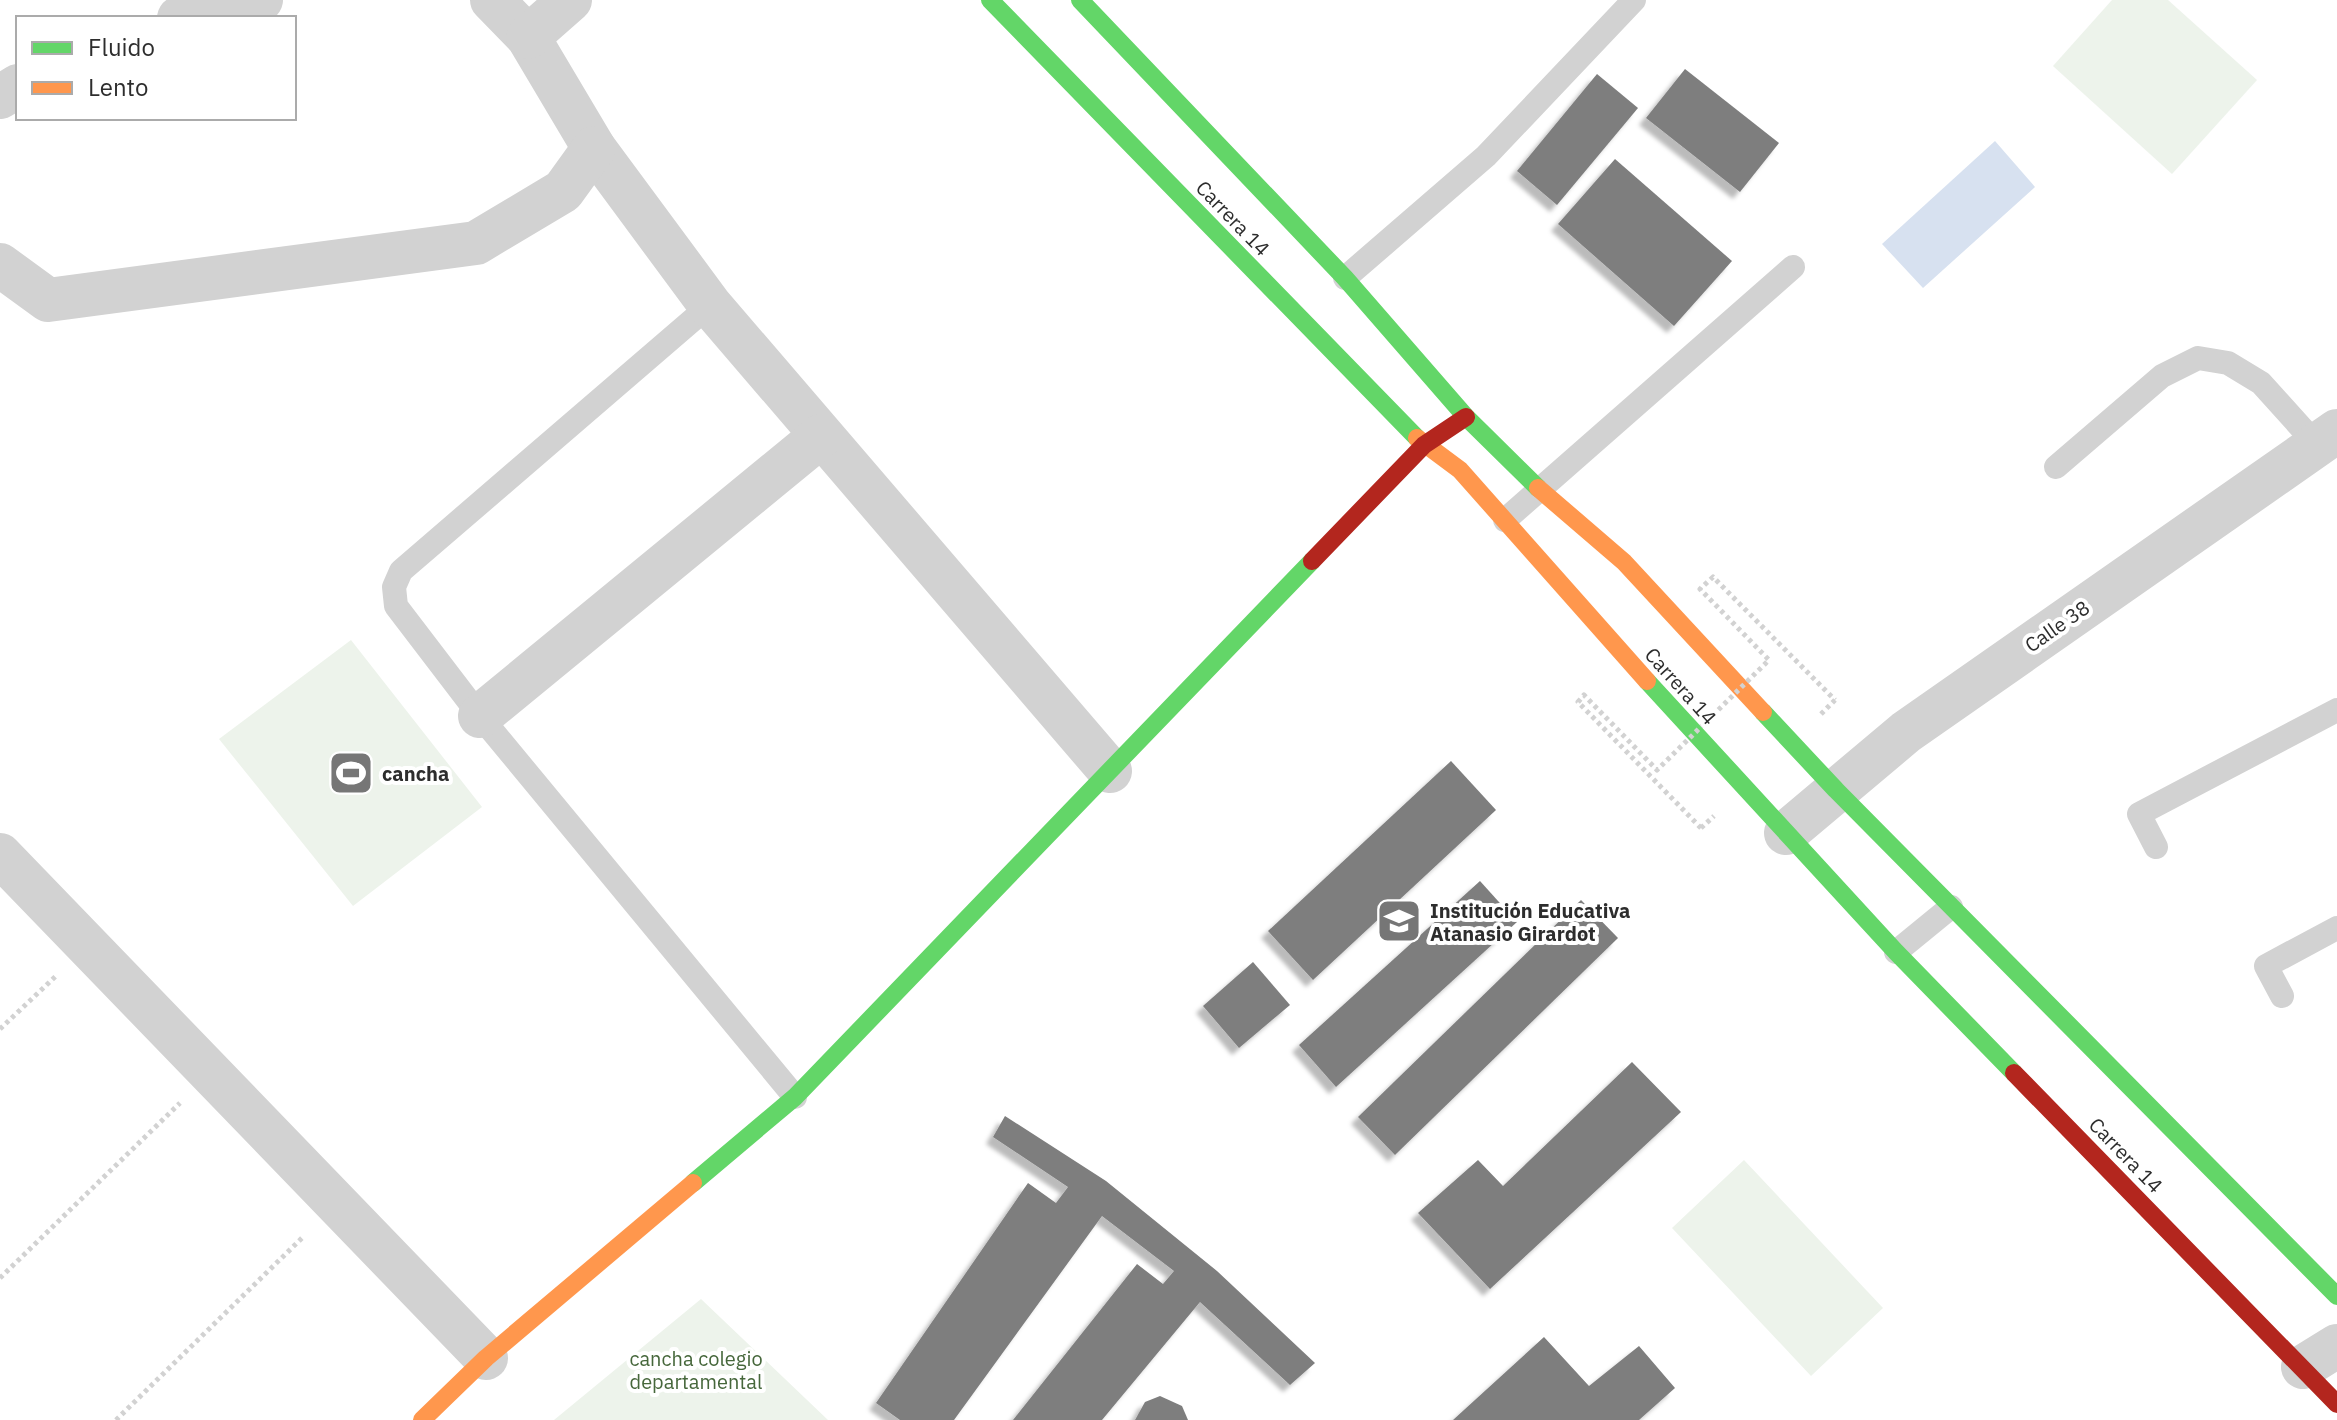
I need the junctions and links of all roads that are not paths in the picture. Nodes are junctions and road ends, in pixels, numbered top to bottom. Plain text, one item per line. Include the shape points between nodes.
1 (261, 0) edge
2 (492, 0) edge
3 (570, 0) edge
4 (990, 0) edge
5 (1080, 0) edge
6 (1634, 0) edge
7 (188, 16) edge
8 (528, 37) junction
9 (594, 148) junction
10 (0, 265) edge
11 (1793, 267) dead end
12 (1345, 278) junction
13 (710, 305) junction
14 (1466, 417) junction
15 (821, 436) junction
16 (2327, 438) edge
17 (1424, 445) junction
18 (2056, 467) dead end
19 (1539, 489) junction
20 (1505, 520) junction
21 (2337, 710) edge
22 (480, 716) junction
23 (1110, 771) junction
24 (1836, 790) junction
25 (1786, 833) junction
26 (2156, 847) dead end
27 (0, 855) edge
28 (1951, 907) junction
29 (2337, 928) edge
30 (1896, 952) junction
31 (2282, 996) dead end
32 (795, 1097) junction
33 (2337, 1296) edge
34 (2320, 1357) edge
35 (486, 1358) junction
36 (2337, 1404) edge
37 (422, 1420) edge

1 - 7 street
2 - 8 street
3 - 8 street
4 - 17 main road, Carrera 14
5 - 12 main road, Carrera 14
6 - 12 lane via 1486,156
8 - 9 street
9 - 10 street via 563,191 476,243 48,300
9 - 13 street
11 - 19 lane
12 - 14 main road, Carrera 14
13 - 15 street
13 - 22 lane via 401,571 394,587 396,606
14 - 17 main road
14 - 19 main road, Carrera 14
15 - 22 street
15 - 23 street
16 - 18 lane via 2261,383 2228,363 2198,358 2162,376
16 - 24 street, Calle 38 via 1906,732
17 - 20 main road, Carrera 14 via 1460,470
17 - 23 main road
19 - 20 lane
19 - 24 main road, Carrera 14 via 1624,562
20 - 25 main road, Carrera 14
21 - 26 lane via 2139,814
22 - 32 lane
23 - 32 main road
24 - 25 street, Calle 38
24 - 28 main road, Carrera 14
25 - 30 main road, Carrera 14
27 - 35 street
28 - 30 lane
28 - 33 main road, Carrera 14
29 - 31 lane via 2266,966
30 - 34 main road, Carrera 14
32 - 35 main road
34 - 36 main road, Carrera 14
35 - 37 main road

